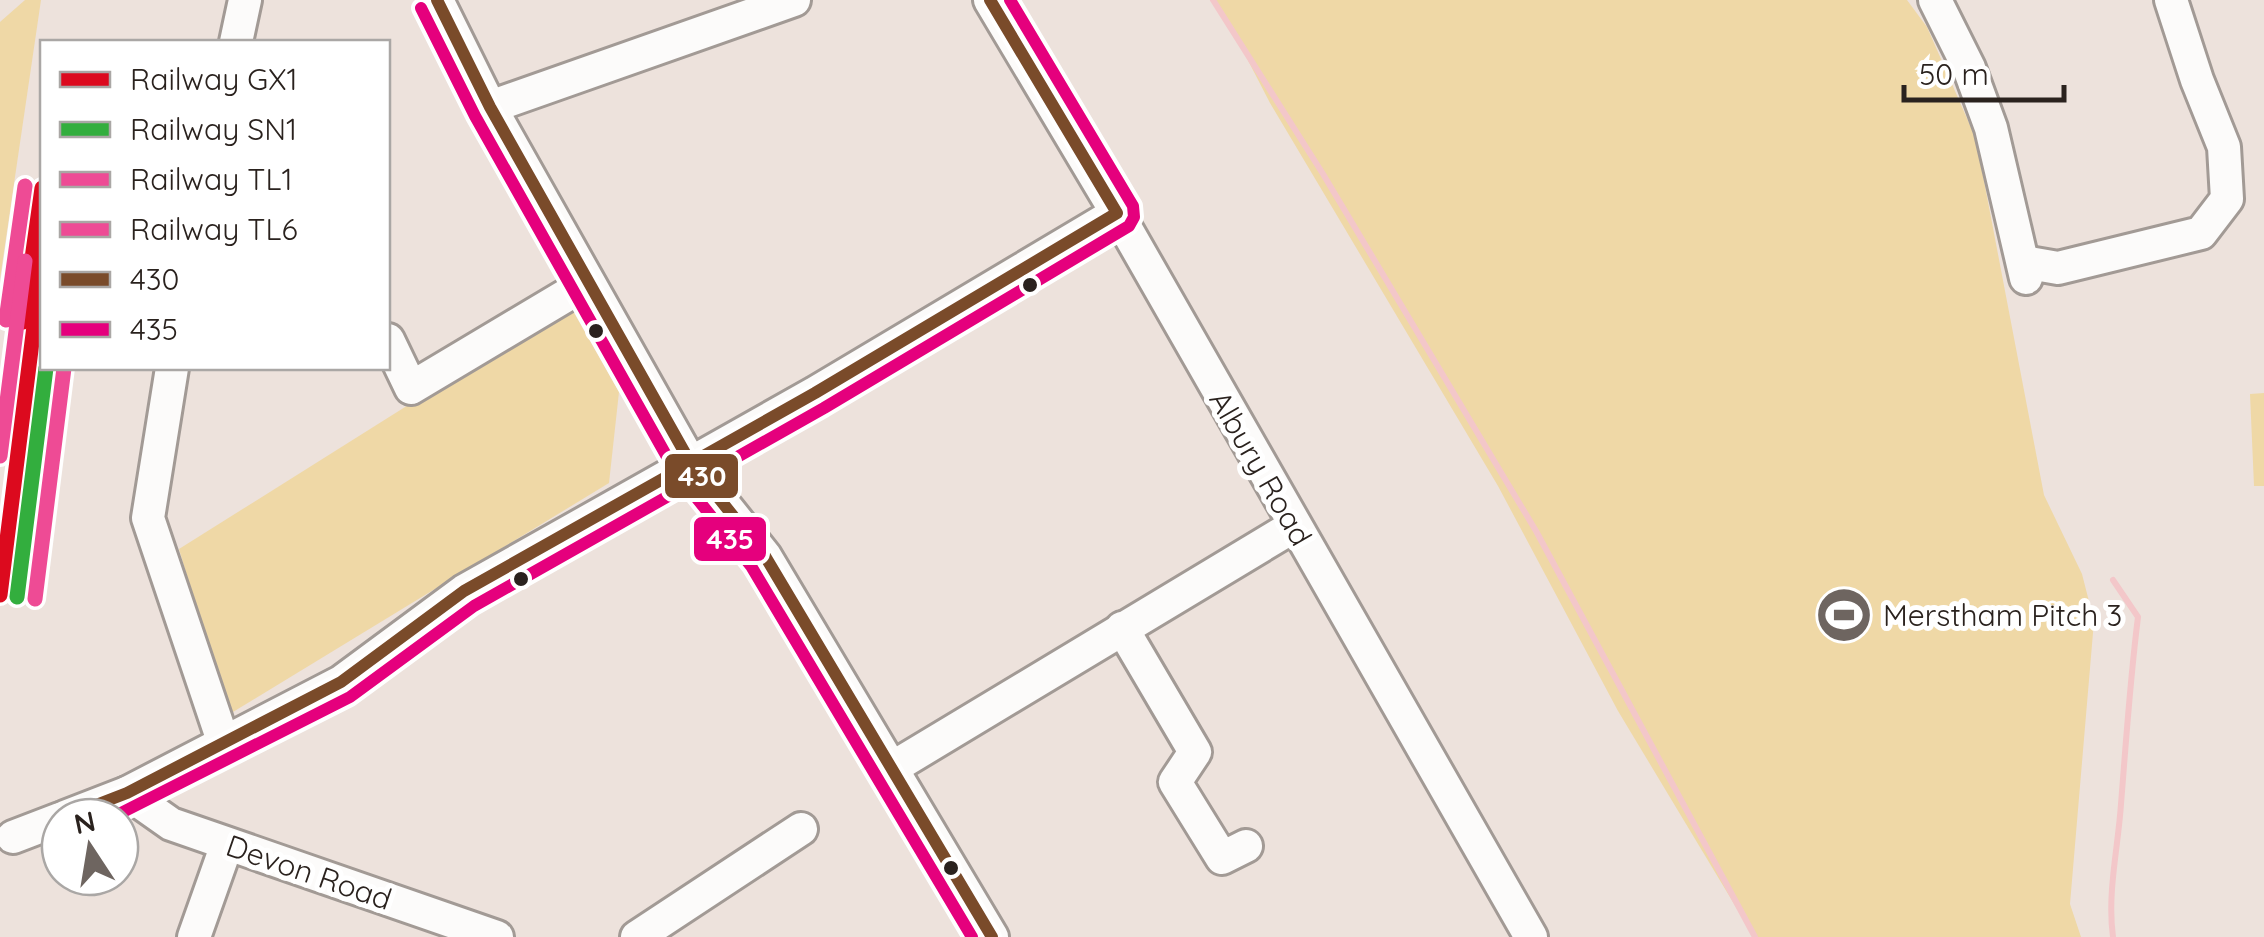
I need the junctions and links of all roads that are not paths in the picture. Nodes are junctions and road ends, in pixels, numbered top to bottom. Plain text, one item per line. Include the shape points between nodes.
1 (245, 0) edge
2 (436, 0) edge
3 (794, 0) edge
4 (990, 0) edge
5 (1935, 0) edge
6 (2171, 0) edge
7 (236, 40) edge
8 (490, 107) junction
9 (1117, 213) junction
10 (588, 283) junction
11 (390, 344) edge
12 (172, 370) edge
13 (690, 462) junction
14 (1294, 526) junction
15 (1122, 628) junction
16 (224, 744) junction
17 (892, 768) junction
18 (127, 793) junction
19 (117, 797) edge
20 (40, 827) edge
21 (802, 829) dead end
22 (13, 837) dead end
23 (226, 844) junction
24 (1246, 846) dead end
25 (194, 937) edge
26 (497, 937) edge
27 (637, 937) edge
28 (992, 937) edge
29 (1531, 937) edge

1 - 7 street
2 - 8 street
3 - 8 street
4 - 9 street, Albury Road
5 - 6 street via 1992,128 2024,270 2202,234 2227,199 2224,147
8 - 10 street
9 - 13 street
9 - 14 street, Albury Road
10 - 11 street via 411,388
10 - 13 street
12 - 16 street via 148,518
13 - 16 street via 464,591 342,682
13 - 17 street via 765,556
14 - 15 street
14 - 29 street, Albury Road
15 - 17 street
15 - 24 street via 1196,752 1175,782 1222,858
16 - 18 street
17 - 28 street
18 - 19 street
18 - 23 street, Devon Road via 171,824
20 - 22 street
21 - 27 street
23 - 25 street
23 - 26 street, Devon Road

